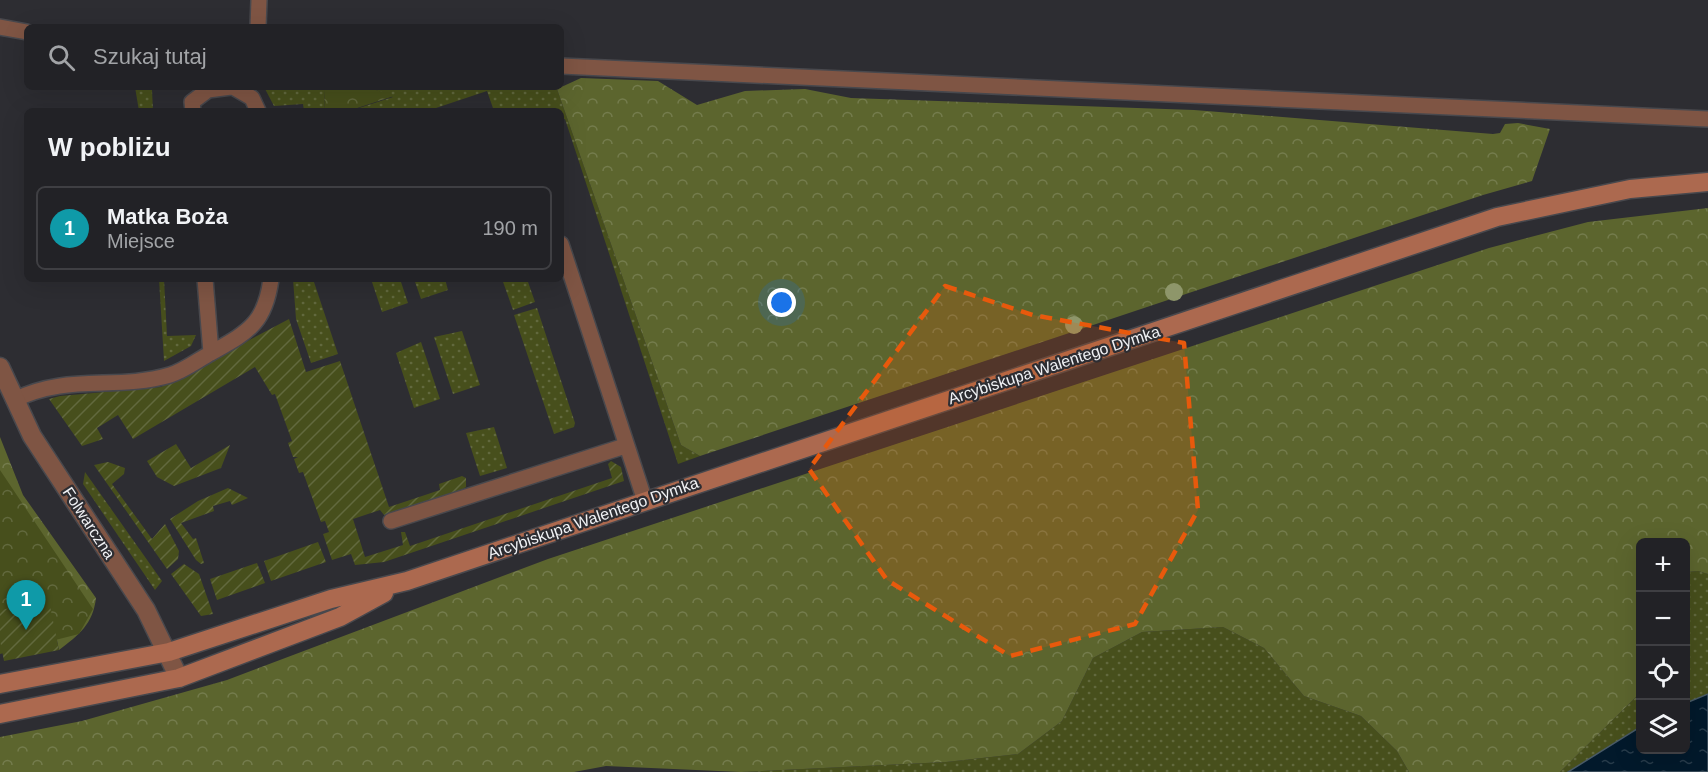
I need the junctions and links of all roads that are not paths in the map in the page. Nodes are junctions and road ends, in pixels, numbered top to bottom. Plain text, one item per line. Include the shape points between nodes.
1 (259, 0) edge
2 (258, 24) edge
3 (0, 27) edge
4 (24, 31) edge
5 (564, 66) edge
6 (208, 90) edge
7 (237, 90) edge
8 (193, 108) edge
9 (257, 108) edge
10 (1708, 119) edge
11 (1708, 182) edge
12 (564, 252) edge
13 (206, 282) edge
14 (270, 282) edge
15 (211, 353) junction
16 (0, 367) edge
17 (14, 400) junction
18 (626, 446) junction
19 (645, 501) junction
20 (391, 521) dead end
21 (407, 581) junction
22 (169, 652) junction
23 (179, 678) junction
24 (0, 684) edge
25 (0, 714) edge

1 - 2 lane
3 - 4 lane
5 - 10 lane
6 - 8 lane via 192,102
7 - 9 lane via 252,98
11 - 19 street, Arcybiskupa Walentego Dymka via 1630,189 1497,217
12 - 18 lane
13 - 15 lane
14 - 15 lane via 266,305 255,325
15 - 17 lane via 172,375 50,385
16 - 17 street, Folwarczna
17 - 22 street, Folwarczna via 32,436 147,610
18 - 19 lane
18 - 20 lane
19 - 21 street, Arcybiskupa Walentego Dymka
21 - 22 street, Arcybiskupa Walentego Dymka via 331,599
21 - 23 street, Arcybiskupa Walentego Dymka via 340,617
22 - 23 street, Folwarczna
22 - 24 street, Arcybiskupa Walentego Dymka
23 - 25 street, Arcybiskupa Walentego Dymka

